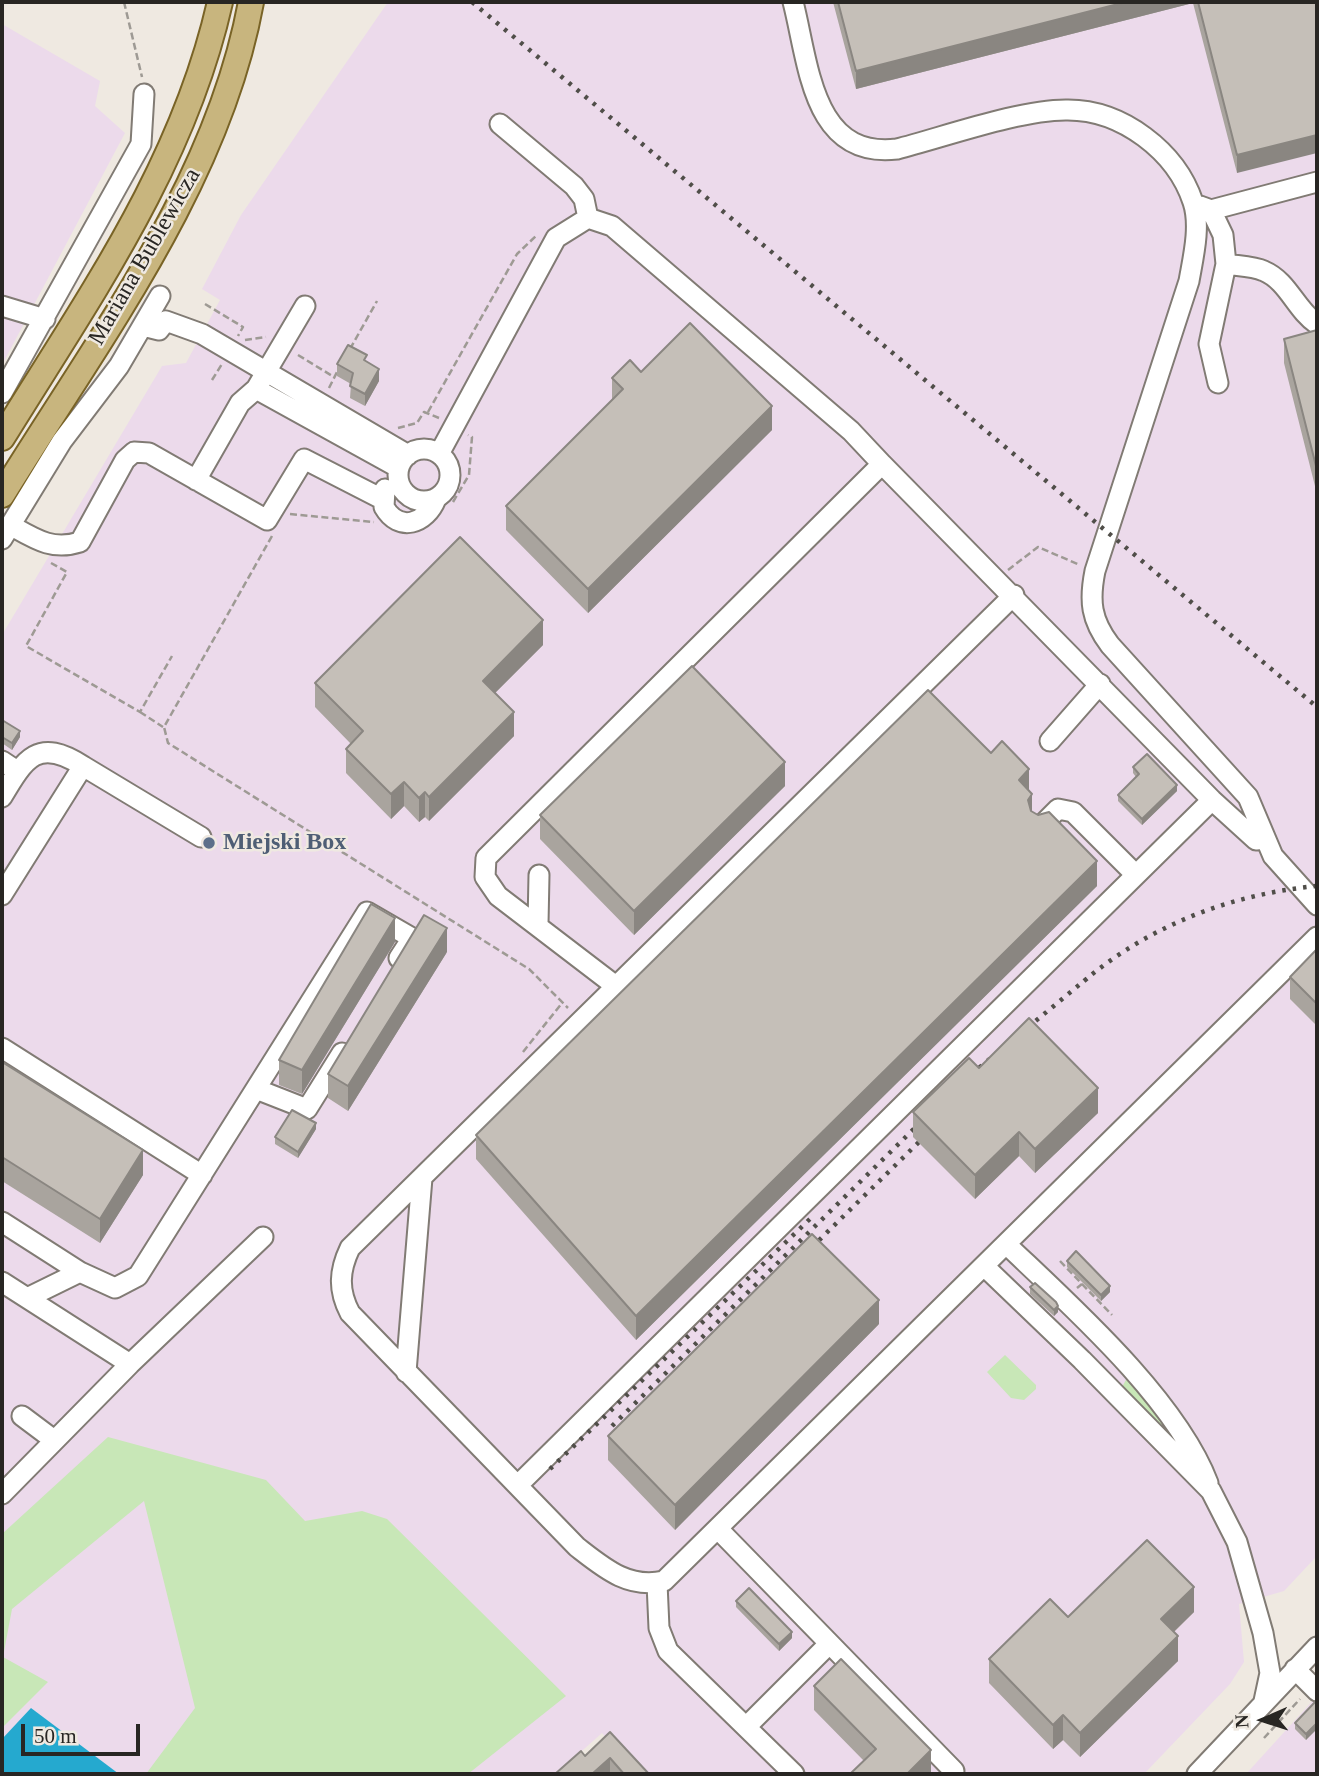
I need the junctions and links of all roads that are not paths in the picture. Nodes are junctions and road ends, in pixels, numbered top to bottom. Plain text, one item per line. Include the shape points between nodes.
1 (220, 2) edge
2 (251, 2) edge
3 (793, 2) edge
4 (145, 94) road end
5 (500, 124) dead end
6 (1317, 182) edge
7 (1202, 207) junction
8 (588, 218) junction
9 (1226, 264) junction
10 (160, 296) dead end
11 (2, 306) edge
12 (304, 306) dead end
13 (45, 320) junction
14 (1317, 324) edge
15 (144, 326) junction
16 (267, 371) junction
17 (1218, 383) dead end
18 (256, 389) junction
19 (2, 393) edge
20 (2, 438) edge
21 (439, 454) junction
22 (882, 464) junction
23 (402, 466) junction
24 (196, 480) junction
25 (2, 495) edge
26 (382, 499) junction
27 (444, 501) junction
28 (6, 532) edge
29 (1014, 595) junction
30 (1100, 684) junction
31 (1050, 741) dead end
32 (9, 766) edge
33 (83, 766) junction
34 (2, 797) edge
35 (1212, 800) junction
36 (1040, 827) edge
37 (201, 836) dead end
38 (1265, 839) junction
39 (539, 875) dead end
40 (1136, 875) junction
41 (2, 895) edge
42 (1317, 905) edge
43 (538, 924) junction
44 (1317, 937) edge
45 (391, 972) edge
46 (617, 987) junction
47 (349, 1041) edge
48 (2, 1048) edge
49 (256, 1089) junction
50 (202, 1175) junction
51 (422, 1178) junction
52 (2, 1222) edge
53 (263, 1237) dead end
54 (1006, 1244) junction
55 (984, 1266) junction
56 (80, 1272) junction
57 (2, 1282) edge
58 (27, 1298) junction
59 (1096, 1331) junction
60 (1082, 1360) junction
61 (130, 1364) junction
62 (406, 1372) junction
63 (22, 1416) dead end
64 (54, 1440) junction
65 (518, 1485) junction
66 (1211, 1490) junction
67 (2, 1494) edge
68 (718, 1528) junction
69 (657, 1583) junction
70 (828, 1644) junction
71 (1317, 1647) edge
72 (1295, 1669) junction
73 (1315, 1688) edge
74 (1264, 1701) junction
75 (746, 1727) junction
76 (794, 1774) edge
77 (951, 1774) edge
78 (1197, 1774) edge

1 - 20 main road, Mariana Bublewicza via 196,91 163,169
2 - 25 main road, Mariana Bublewicza via 222,109 186,191
3 - 7 street via 830,127 861,148 897,149 1041,112 1089,113 1128,126 1152,142
4 - 13 street via 141,144
5 - 8 street via 575,186
6 - 7 street
7 - 9 street via 1223,236
7 - 38 street via 1189,281 1096,571 1091,612 1110,645 1248,797
8 - 21 street via 556,238
8 - 22 street via 612,226 851,431
9 - 14 street via 1263,270 1279,281 1304,315
9 - 17 street via 1209,344
10 - 15 street
11 - 13 street
12 - 16 street
13 - 19 street
15 - 16 street via 159,330 166,321 188,328
15 - 28 street via 62,441
16 - 18 street
16 - 23 street
18 - 23 street
18 - 24 street via 240,403
21 - 23 street via 424,450
21 - 27 street via 450,477
22 - 29 street
22 - 43 street via 486,858 485,877 498,896
23 - 26 street
23 - 27 street via 400,484 410,497
24 - 26 street via 267,520 304,459
24 - 28 street via 149,453 134,452 125,460 80,542 49,546
26 - 27 street via 395,520 412,523
29 - 30 street
29 - 46 street
30 - 31 street
30 - 35 street
32 - 33 street via 42,753 61,752
32 - 34 street
33 - 37 street
33 - 41 street
35 - 38 street via 1256,839
35 - 40 street
36 - 40 street via 1058,808 1073,811
38 - 42 street via 1284,870
39 - 43 street
40 - 65 street
43 - 46 street
44 - 54 street
45 - 49 street via 412,938 367,912
46 - 51 street
47 - 49 street via 307,1109
48 - 50 street
49 - 50 street
50 - 56 street via 138,1276 115,1288
51 - 62 street
51 - 62 street via 350,1248 340,1279 350,1313
52 - 56 street
53 - 61 street
54 - 55 street
54 - 59 street
55 - 60 street
55 - 68 street
56 - 58 street
57 - 58 street
58 - 61 street
59 - 60 street
59 - 66 street via 1197,1455
60 - 66 street
61 - 64 street
62 - 65 street
63 - 64 street
64 - 67 street
65 - 69 street via 577,1547 607,1570 630,1581
66 - 74 street via 1237,1542 1263,1633 1270,1673
68 - 69 street
68 - 70 street
69 - 75 street via 659,1628 668,1651
70 - 75 street
70 - 77 street via 954,1772
71 - 72 street
72 - 73 street
72 - 74 street
74 - 78 street
75 - 76 street

